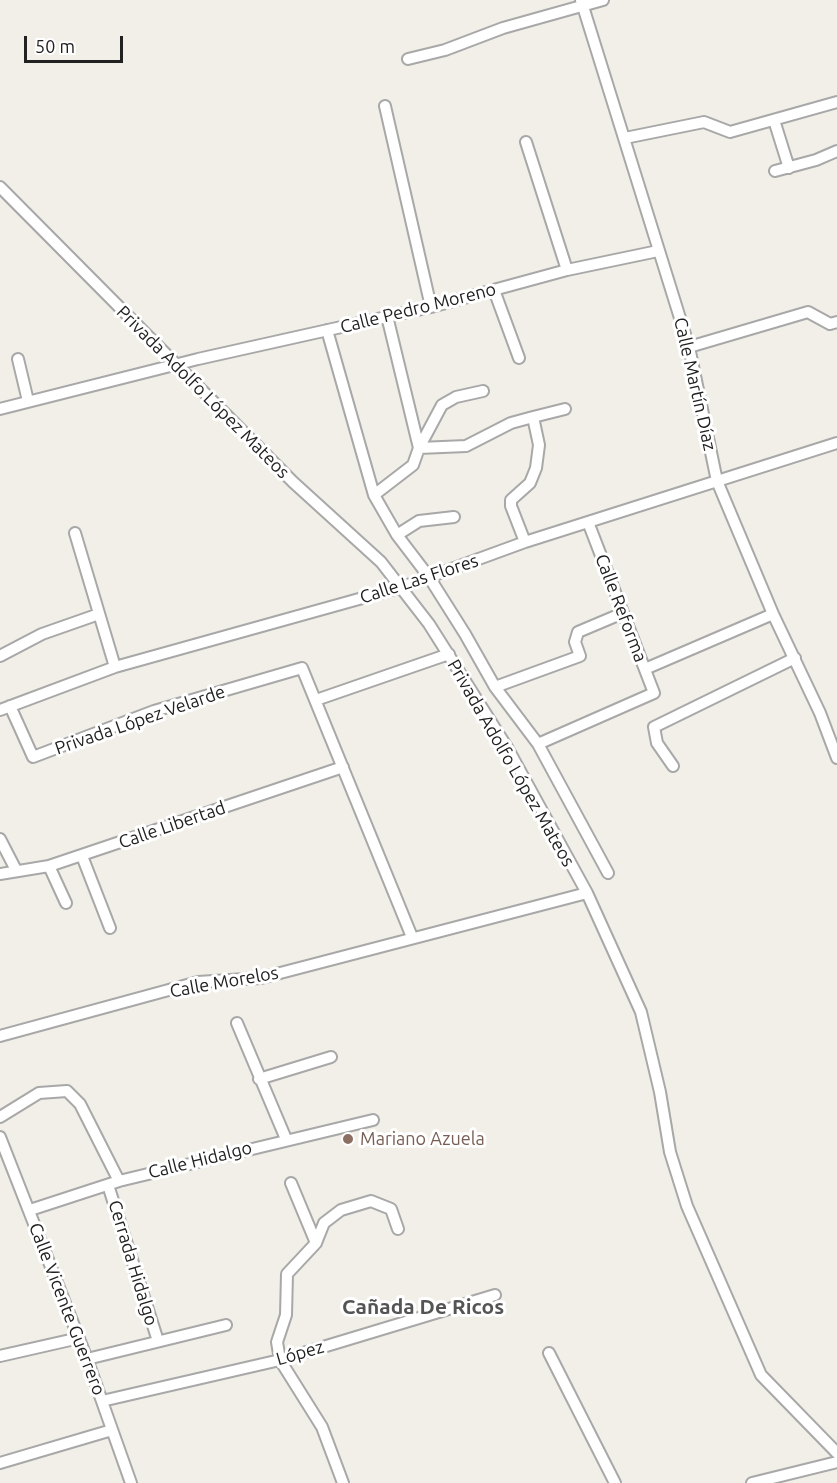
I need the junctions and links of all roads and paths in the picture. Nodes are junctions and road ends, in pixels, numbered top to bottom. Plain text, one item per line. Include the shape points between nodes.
1 (603, 0) edge
2 (582, 3) edge
3 (408, 59) dead end
4 (837, 102) edge
5 (385, 106) dead end
6 (774, 120) junction
7 (625, 138) junction
8 (526, 142) dead end
9 (837, 152) edge
10 (789, 168) junction
11 (775, 171) dead end
12 (0, 187) edge
13 (658, 251) junction
14 (567, 270) junction
15 (494, 290) junction
16 (431, 307) junction
17 (387, 316) junction
18 (837, 322) edge
19 (327, 330) junction
20 (689, 347) junction
21 (519, 358) dead end
22 (18, 359) dead end
23 (178, 366) junction
24 (483, 391) dead end
25 (28, 401) junction
26 (0, 409) edge
27 (565, 409) dead end
28 (533, 417) junction
29 (837, 442) edge
30 (419, 448) junction
31 (717, 481) junction
32 (374, 495) junction
33 (454, 517) dead end
34 (588, 522) junction
35 (75, 533) dead end
36 (397, 535) junction
37 (525, 542) junction
38 (427, 578) junction
39 (405, 586) junction
40 (623, 613) junction
41 (99, 614) junction
42 (773, 614) junction
43 (449, 654) junction
44 (0, 656) edge
45 (795, 658) junction
46 (115, 667) junction
47 (645, 669) junction
48 (495, 687) junction
49 (316, 700) junction
50 (5, 708) edge
51 (537, 744) junction
52 (837, 758) edge
53 (673, 766) dead end
54 (343, 767) junction
55 (0, 839) edge
56 (82, 856) junction
57 (49, 866) junction
58 (16, 870) junction
59 (608, 873) dead end
60 (0, 874) edge
61 (587, 893) junction
62 (66, 903) dead end
63 (110, 928) dead end
64 (412, 937) junction
65 (237, 1023) dead end
66 (0, 1036) edge
67 (331, 1057) dead end
68 (259, 1079) junction
69 (0, 1117) edge
70 (373, 1120) dead end
71 (286, 1139) junction
72 (1, 1142) edge
73 (114, 1183) junction
74 (291, 1183) dead end
75 (30, 1210) junction
76 (398, 1229) dead end
77 (316, 1243) junction
78 (495, 1295) dead end
79 (226, 1325) dead end
80 (79, 1338) junction
81 (158, 1341) junction
82 (549, 1353) dead end
83 (0, 1356) edge
84 (87, 1359) junction
85 (280, 1360) junction
86 (102, 1401) junction
87 (112, 1430) junction
88 (837, 1453) edge
89 (837, 1462) edge
90 (0, 1463) edge
91 (131, 1483) edge
92 (343, 1483) edge
93 (615, 1483) edge
94 (752, 1483) edge

1 - 2 street
2 - 3 street
2 - 7 street, Calle Martín Díaz
4 - 6 street
5 - 16 street
6 - 7 street via 730,132 704,123
6 - 10 street
7 - 13 street, Calle Martín Díaz
8 - 14 street
9 - 10 street
10 - 11 street
12 - 23 street, Privada Adolfo López Mateos
13 - 14 street, Calle Pedro Moreno
13 - 20 street, Calle Martín Díaz
14 - 15 street, Calle Pedro Moreno
15 - 16 street, Calle Pedro Moreno
15 - 21 street
16 - 17 street, Calle Pedro Moreno
17 - 19 street, Calle Pedro Moreno
17 - 30 street
18 - 20 street via 830,324 808,312
19 - 23 street, Calle Pedro Moreno
19 - 32 street
20 - 31 street, Calle Martín Díaz
22 - 25 street
23 - 25 street, Calle Pedro Moreno
23 - 39 street, Privada Adolfo López Mateos via 292,482
24 - 30 street via 442,405
25 - 26 street, Calle Pedro Moreno
27 - 28 street
28 - 30 street via 465,446
28 - 37 street via 539,445 536,468 530,483 511,500
29 - 31 street, Calle Las Flores
30 - 32 street via 413,465
31 - 34 street, Calle Las Flores
31 - 42 street, Calle Martín Díaz
32 - 36 street
33 - 36 street via 419,521
34 - 37 street, Calle Las Flores
34 - 40 street, Calle Reforma
35 - 41 street
36 - 38 street
37 - 38 street, Calle Las Flores
38 - 39 street, Calle Las Flores
38 - 48 street
39 - 43 street, Privada Adolfo López Mateos
39 - 46 street, Calle Las Flores
40 - 47 street, Calle Reforma
40 - 48 street via 579,632 575,642 580,656
41 - 44 street via 42,634
41 - 46 street
42 - 45 street, Calle Martín Díaz
42 - 47 street
43 - 49 street
43 - 61 street, Privada Adolfo López Mateos via 508,749
45 - 52 street, Calle Martín Díaz
45 - 53 street via 654,727 657,742
46 - 50 street, Calle Las Flores
47 - 51 street, Calle Reforma via 654,693
48 - 51 street
49 - 50 street, Privada López Velarde via 302,668 154,711 33,757
49 - 54 street
51 - 59 street
54 - 56 street, Calle Libertad
54 - 64 street
55 - 58 street
56 - 57 street, Calle Libertad
56 - 63 street
57 - 58 street, Calle Libertad
57 - 62 street
58 - 60 street, Calle Libertad
61 - 64 street, Calle Morelos
61 - 88 street, Privada Adolfo López Mateos via 641,1012 670,1152 687,1206 761,1375
64 - 66 street, Calle Morelos via 261,978 198,982
65 - 68 street
67 - 68 street
68 - 71 street
69 - 73 street, Cerrada Hidalgo via 39,1094 67,1091 80,1104
70 - 71 street, Calle Hidalgo
71 - 73 street, Calle Hidalgo
72 - 75 street, Calle Vicente Guerrero
73 - 75 street, Calle Hidalgo
73 - 81 street, Cerrada Hidalgo
74 - 77 street
75 - 80 street, Calle Vicente Guerrero
76 - 77 street via 391,1209 371,1202 341,1210 324,1223
77 - 85 street via 287,1274 286,1315 277,1342
78 - 85 street, López
79 - 81 street
80 - 83 street
80 - 84 street, Calle Vicente Guerrero
81 - 84 street
82 - 93 street
84 - 86 street, Calle Vicente Guerrero
85 - 86 street, López
85 - 92 street via 322,1427
86 - 87 street, Calle Vicente Guerrero
87 - 90 street
87 - 91 street, Calle Vicente Guerrero
89 - 94 street

